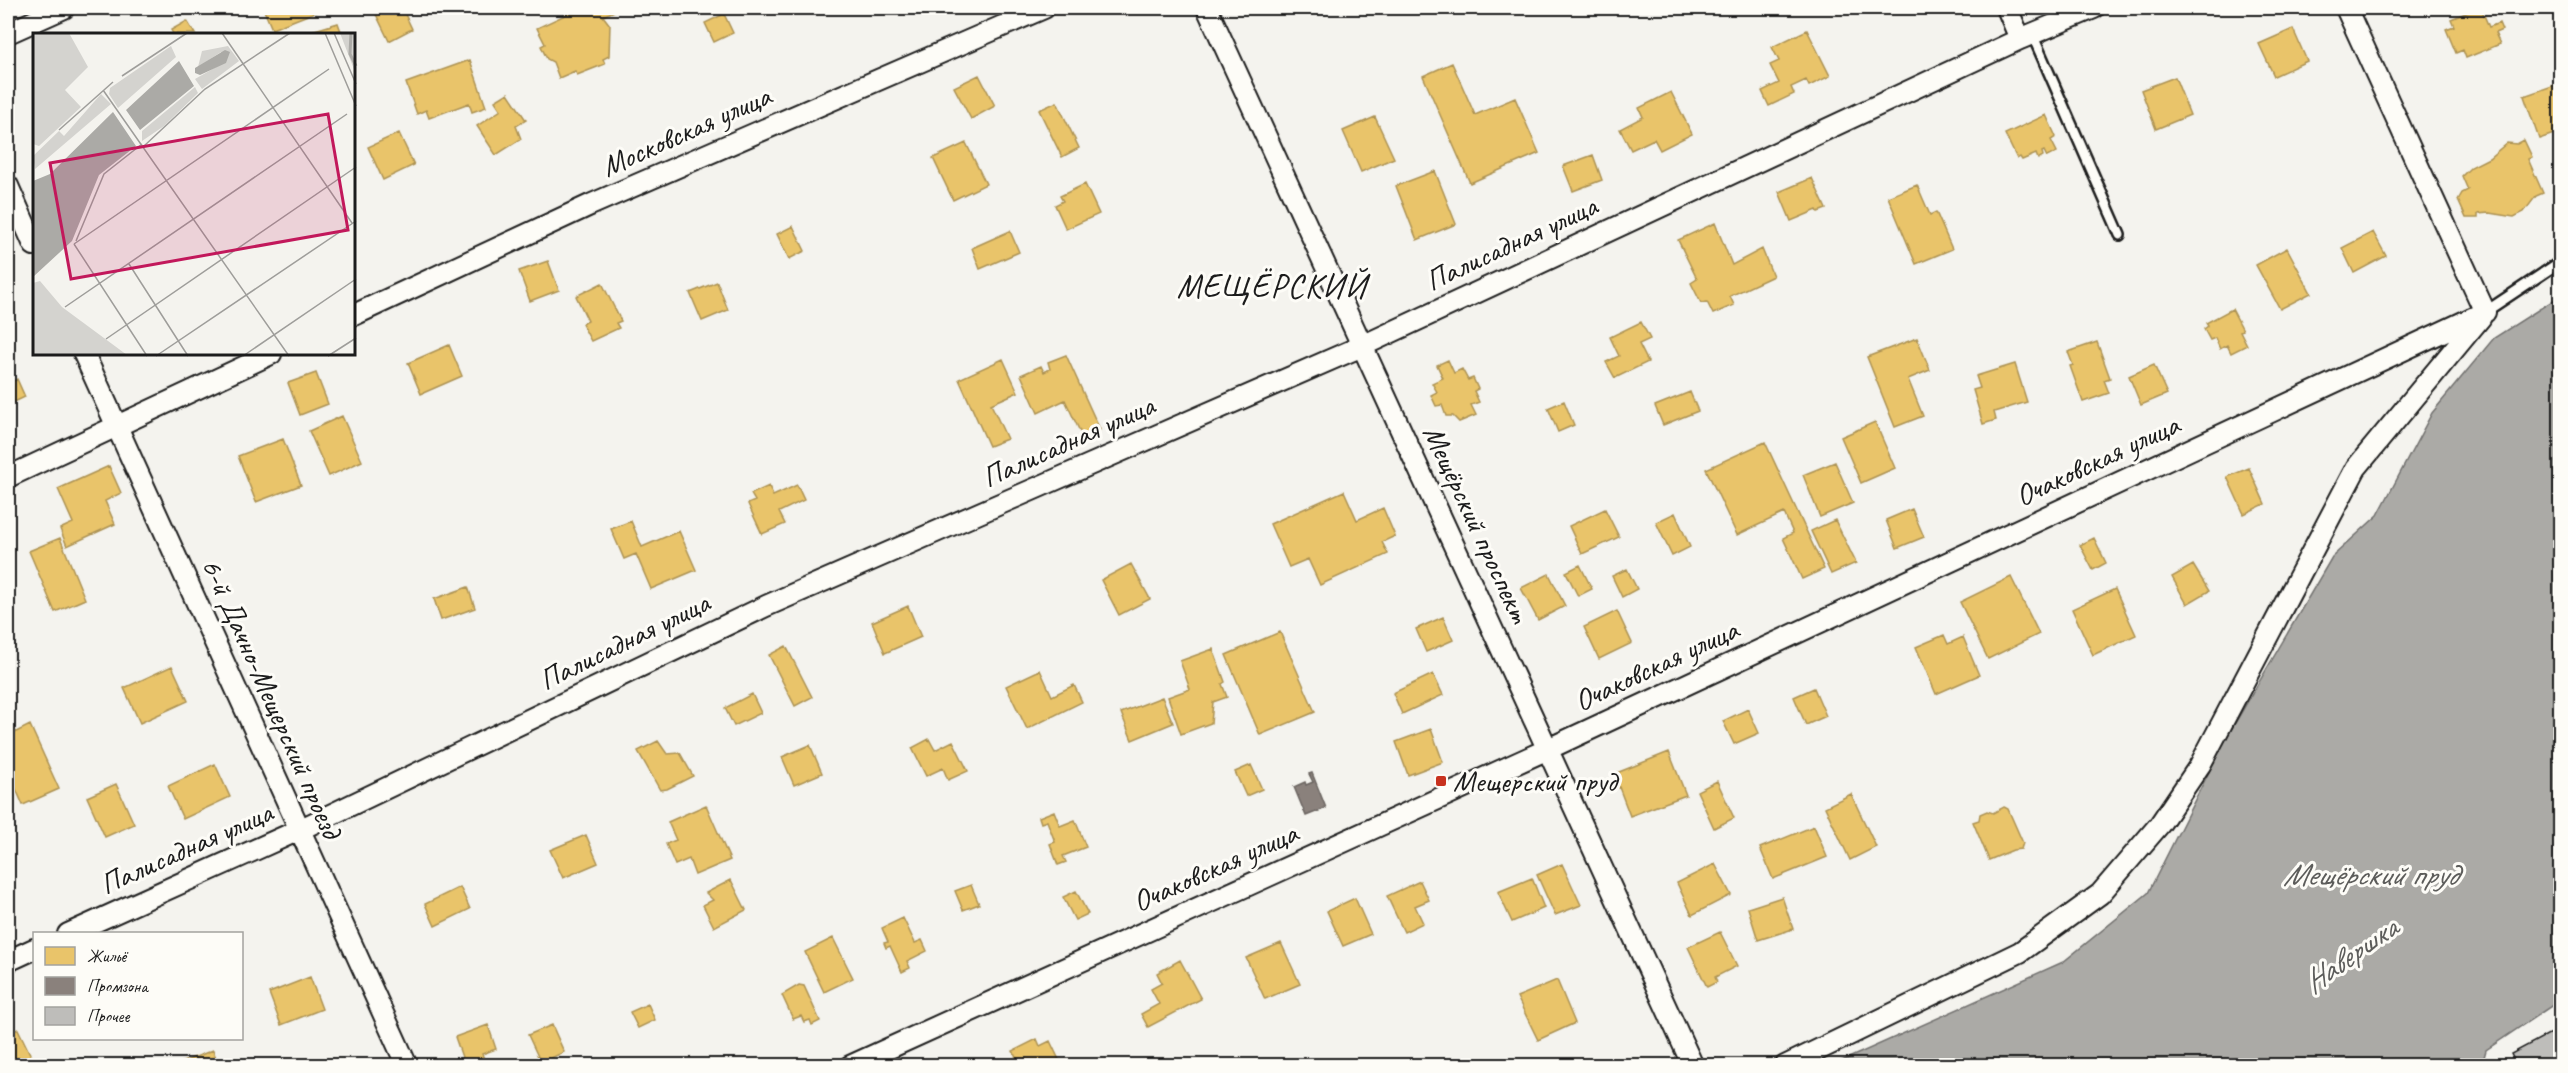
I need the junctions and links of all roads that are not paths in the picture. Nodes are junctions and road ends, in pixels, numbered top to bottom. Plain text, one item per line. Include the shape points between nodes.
1 (64, 8) edge
2 (1044, 8) edge
3 (1207, 8) edge
4 (2007, 8) edge
5 (2094, 8) edge
6 (2346, 8) edge
7 (8, 33) edge
8 (2026, 37) junction
9 (8, 186) edge
10 (2120, 235) dead end
11 (33, 243) edge
12 (2560, 262) edge
13 (2485, 312) junction
14 (356, 314) edge
15 (1362, 346) junction
16 (85, 356) edge
17 (267, 356) edge
18 (116, 426) junction
19 (8, 477) edge
20 (1548, 749) junction
21 (299, 830) junction
22 (70, 932) edge
23 (33, 949) edge
24 (8, 961) edge
25 (407, 1065) edge
26 (850, 1065) edge
27 (1694, 1065) edge
28 (1785, 1065) edge

1 - 7 street
2 - 14 street, Московская улица via 590,205
3 - 15 street, Мещёрский проспект
4 - 8 street
5 - 8 street, Палисадная улица
6 - 13 street
8 - 10 lane
8 - 15 street, Палисадная улица
9 - 11 street
12 - 13 lane
13 - 20 street, Очаковская улица
13 - 28 street via 2356,468 2200,765 2160,824 2100,894 2020,952
15 - 20 street, Мещёрский проспект
15 - 21 street, Палисадная улица via 766,606
16 - 18 street, 6-й Дачно-Мещерский проезд
17 - 18 street
18 - 19 street
18 - 21 street, 6-й Дачно-Мещерский проезд
20 - 26 street, Очаковская улица
20 - 27 street, Мещёрский проспект
21 - 22 street, Палисадная улица
21 - 25 street, 6-й Дачно-Мещерский проезд
23 - 24 street

